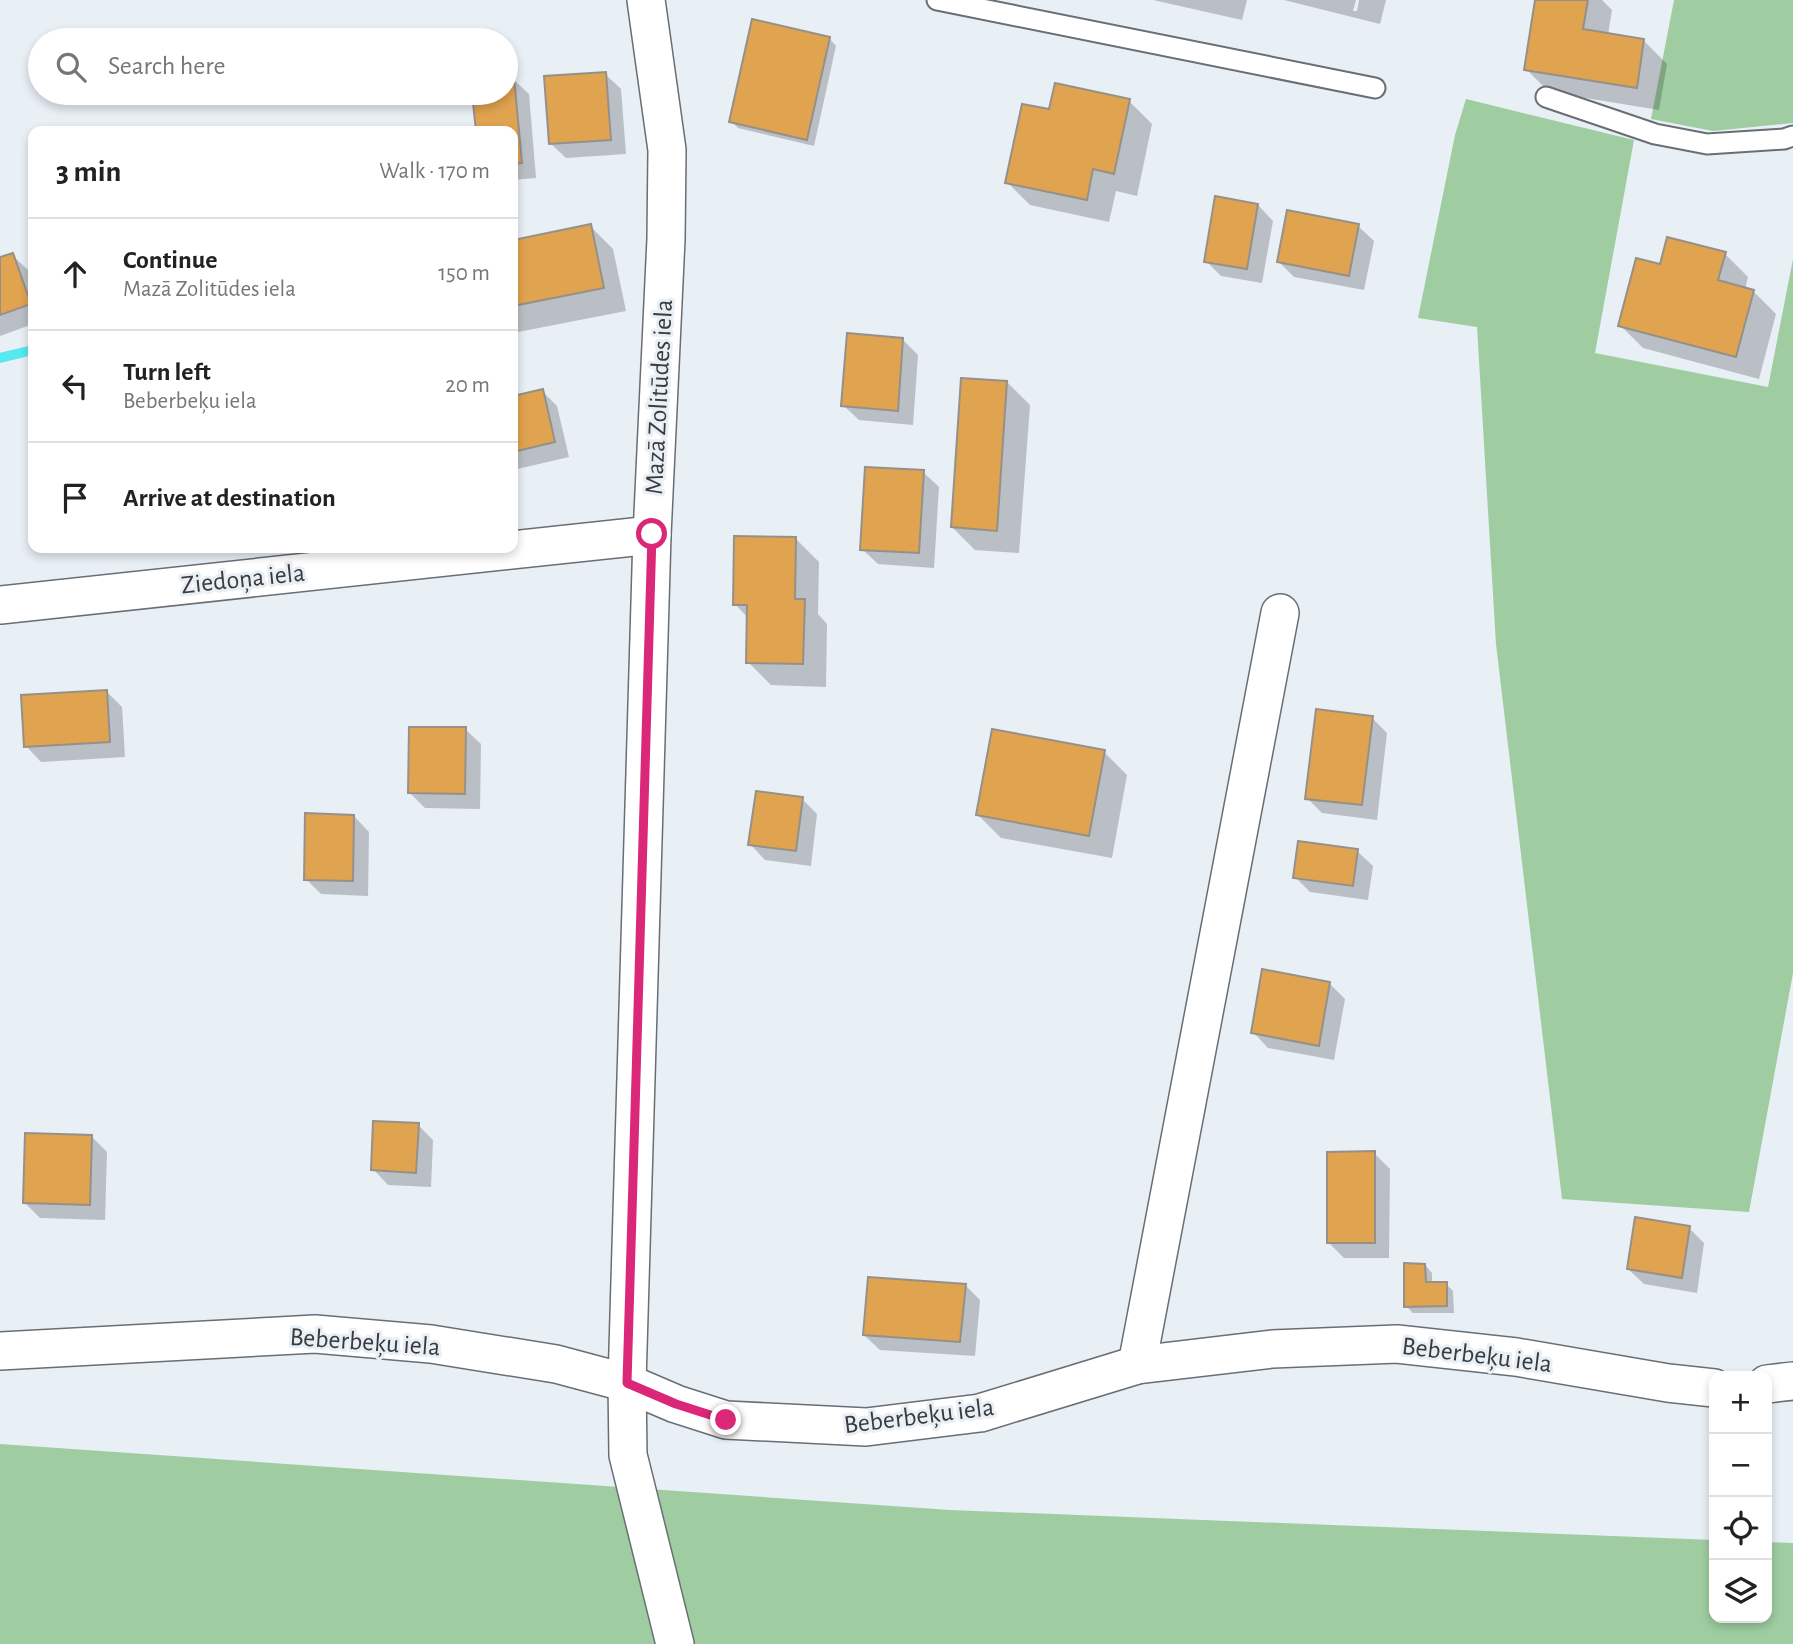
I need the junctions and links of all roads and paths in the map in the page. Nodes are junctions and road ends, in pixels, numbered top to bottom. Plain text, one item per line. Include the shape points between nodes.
1 (646, 0) edge
2 (937, 0) edge
3 (1374, 88) dead end
4 (1546, 97) dead end
5 (1793, 136) edge
6 (652, 534) junction
7 (518, 549) edge
8 (478, 553) edge
9 (0, 605) edge
10 (1280, 613) dead end
11 (0, 1350) edge
12 (1137, 1365) junction
13 (1793, 1381) edge
14 (627, 1383) junction
15 (1772, 1383) edge
16 (1709, 1387) edge
17 (675, 1644) edge

1 - 6 street, Mazā Zolitūdes iela via 667,150
2 - 3 lane
4 - 5 lane via 1655,134 1707,144
6 - 7 street, Ziedoņa iela
6 - 14 street, Mazā Zolitūdes iela
8 - 9 street, Ziedoņa iela
10 - 12 street
11 - 14 street, Beberbeķu iela via 315,1334 498,1354
12 - 14 street, Beberbeķu iela via 980,1413 866,1427 726,1420
12 - 16 street, Beberbeķu iela via 1272,1349 1397,1344 1516,1357
13 - 15 street
14 - 17 street, Mazā Zolitūdes iela via 628,1455

